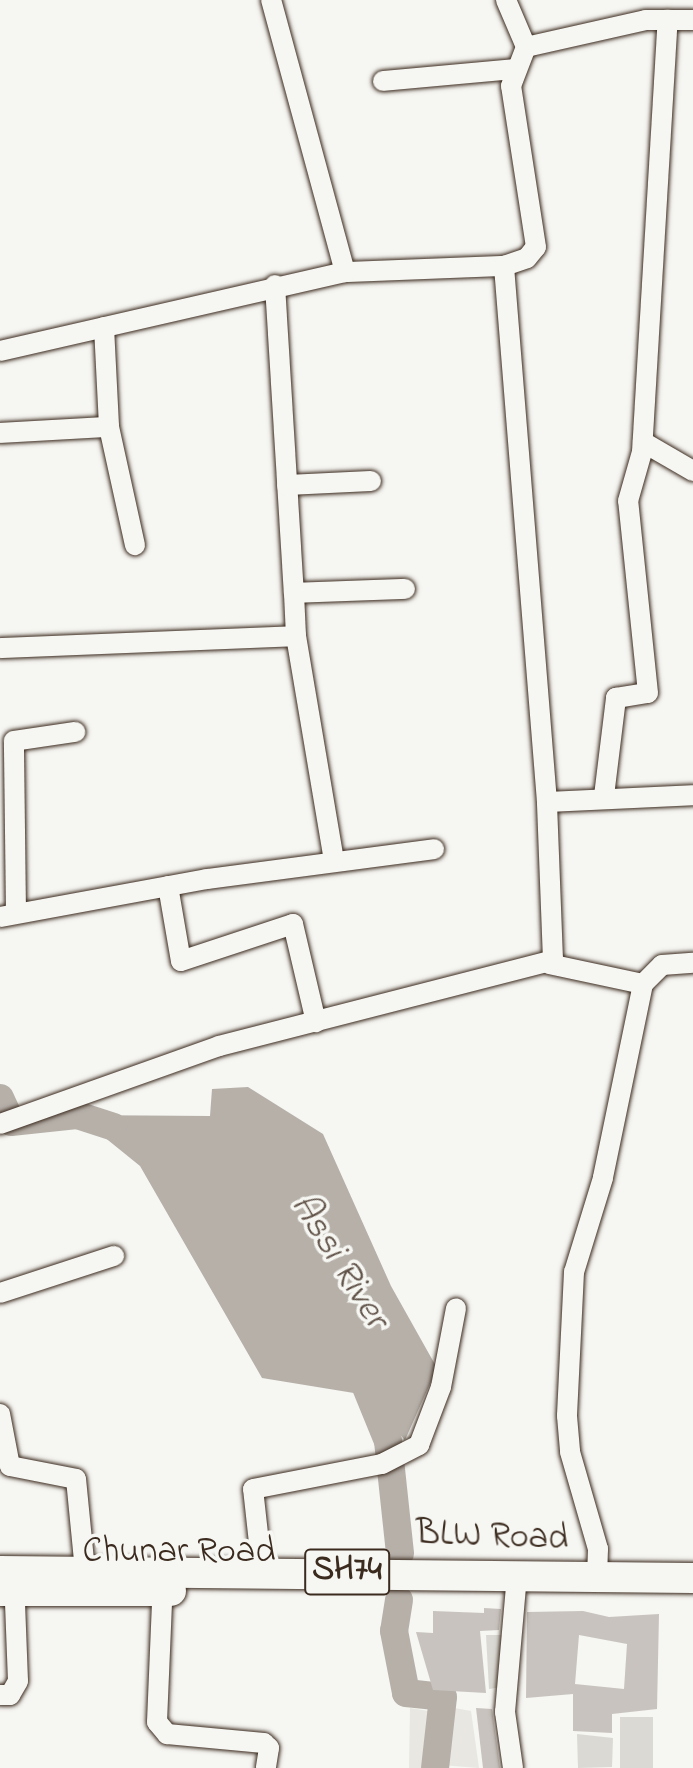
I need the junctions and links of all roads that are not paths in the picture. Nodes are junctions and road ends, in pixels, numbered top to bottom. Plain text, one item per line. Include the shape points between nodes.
1 (271, 0) edge
2 (506, 0) edge
3 (646, 10) edge
4 (668, 20) junction
5 (693, 20) edge
6 (526, 47) junction
7 (514, 69) junction
8 (383, 81) dead end
9 (504, 266) junction
10 (345, 272) junction
11 (275, 285) junction
12 (104, 327) junction
13 (0, 351) edge
14 (109, 427) junction
15 (0, 433) edge
16 (643, 442) junction
17 (693, 471) edge
18 (371, 481) dead end
19 (287, 485) junction
20 (135, 545) dead end
21 (405, 589) dead end
22 (294, 593) junction
23 (296, 636) junction
24 (0, 648) edge
25 (75, 732) dead end
26 (7, 742) edge
27 (693, 795) edge
28 (604, 796) junction
29 (547, 802) junction
30 (434, 849) dead end
31 (334, 860) junction
32 (168, 886) junction
33 (8, 915) edge
34 (693, 963) edge
35 (549, 964) junction
36 (643, 984) junction
37 (316, 1022) junction
38 (1, 1126) edge
39 (114, 1256) dead end
40 (0, 1293) edge
41 (456, 1308) dead end
42 (0, 1414) edge
43 (85, 1570) junction
44 (262, 1570) junction
45 (597, 1578) junction
46 (693, 1578) edge
47 (7, 1581) edge
48 (163, 1581) junction
49 (383, 1582) junction
50 (516, 1583) junction
51 (693, 1597) edge
52 (0, 1695) edge
53 (266, 1768) edge
54 (513, 1768) edge

1 - 10 street
2 - 6 street
3 - 4 street
3 - 6 street
4 - 5 street
4 - 16 street
6 - 7 street
7 - 8 street
7 - 9 street via 516,129 536,247 527,258
9 - 10 street
9 - 29 street
10 - 11 street
11 - 12 street
11 - 19 street
12 - 13 street
12 - 14 street
14 - 15 street
14 - 20 street
16 - 17 street
16 - 28 street via 628,501 648,693 616,698
18 - 19 street
19 - 22 street
21 - 22 street
22 - 23 street
23 - 24 street
23 - 31 street
25 - 26 street
26 - 33 street
27 - 28 street
28 - 29 street
29 - 35 street via 553,958
30 - 31 street
31 - 32 street
32 - 33 street
32 - 37 street via 181,961 293,924
34 - 36 street via 662,965
35 - 36 street
35 - 37 street
36 - 45 street via 603,1178 574,1272 567,1416 570,1452 598,1549
37 - 38 street via 219,1046
39 - 40 street
41 - 44 street via 433,1415 419,1445 389,1462 256,1485
42 - 43 street via 10,1466 76,1479
43 - 47 main road, BLW Road / SH74
43 - 48 main road, BLW Road / SH74
44 - 48 main road, BLW Road / SH74
44 - 49 main road, BLW Road / SH74
45 - 46 main road, BLW Road / SH74
45 - 50 main road, BLW Road / SH74
47 - 48 main road, Chunar Road / SH74
47 - 52 street via 18,1681 10,1695
48 - 49 main road, Chunar Road / SH74
48 - 53 street via 157,1722 162,1730 264,1743 269,1748
49 - 50 main road, BLW Road / SH74
50 - 51 main road, SH74
50 - 54 street via 505,1712

